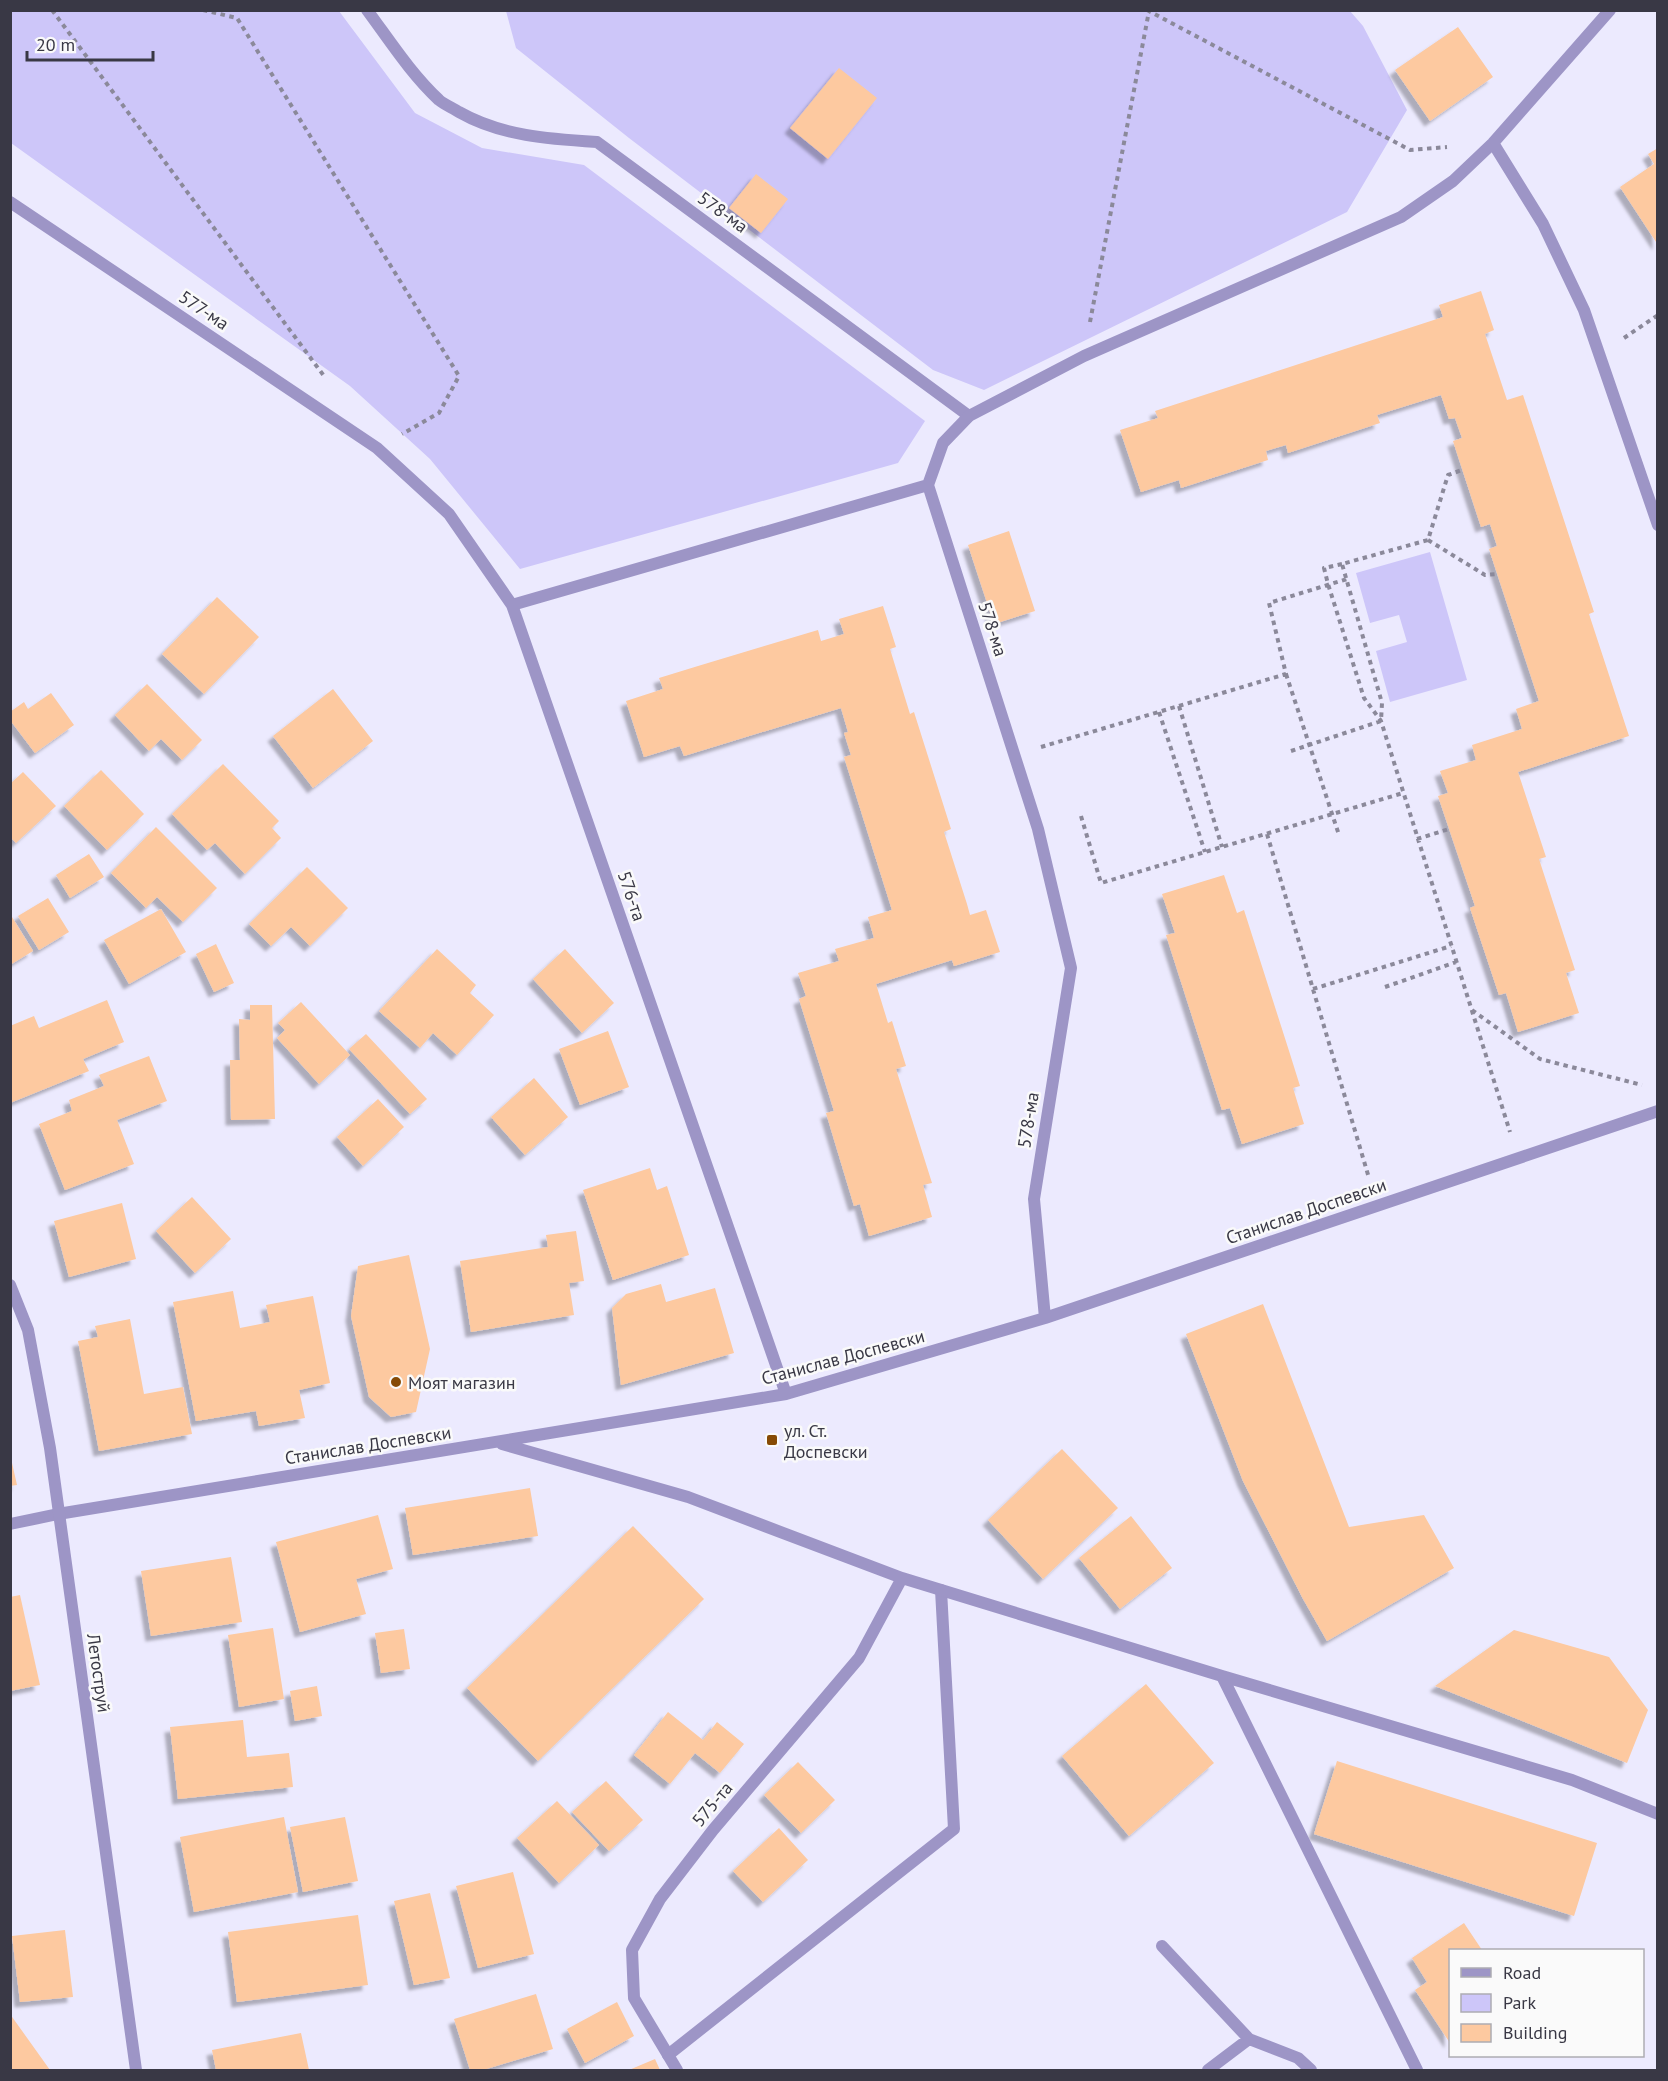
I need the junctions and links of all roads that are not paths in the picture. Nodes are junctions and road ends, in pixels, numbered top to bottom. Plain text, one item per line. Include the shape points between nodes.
1 (367, 10) edge
2 (1610, 10) edge
3 (1493, 143) junction
4 (10, 202) edge
5 (969, 416) junction
6 (377, 448) joint
7 (928, 485) junction
8 (1658, 525) edge
9 (512, 605) junction
10 (1658, 1111) edge
11 (10, 1284) edge
12 (1046, 1318) junction
13 (786, 1394) junction
14 (498, 1442) junction
15 (58, 1514) junction
16 (10, 1524) edge
17 (902, 1578) junction
18 (941, 1590) junction
19 (1222, 1676) junction
20 (1658, 1814) edge
21 (1162, 1946) dead end
22 (1249, 2039) junction
23 (668, 2055) junction
24 (136, 2070) edge
25 (677, 2070) edge
26 (1208, 2070) edge
27 (1311, 2070) edge
28 (1417, 2070) edge

1 - 5 street, 578-ма via 410,68 441,101 477,122 507,131 597,142
2 - 3 street
3 - 5 street via 1452,181 1401,217 1084,356
3 - 8 street via 1543,224 1584,310
4 - 6 street, 577-ма
5 - 7 street via 943,443
6 - 9 street, 576-та via 449,514
7 - 9 street
7 - 12 street, 578-ма via 1038,829 1071,968 1034,1199
9 - 13 street, 576-та
10 - 12 street, Станислав Доспевски
11 - 15 street, Летоструй via 28,1330
12 - 13 street, Станислав Доспевски
13 - 14 street, Станислав Доспевски
14 - 15 street, Станислав Доспевски
14 - 17 street via 688,1497
15 - 16 street, Станислав Доспевски
15 - 24 street, Летоструй
17 - 18 street
17 - 23 street, 575-та via 859,1658 712,1830 660,1899 632,1950 634,1998
18 - 19 street
18 - 23 street via 954,1829
19 - 20 street via 1572,1780
19 - 28 street
21 - 22 street
22 - 26 street
22 - 27 street via 1298,2058
23 - 25 street, 575-та

